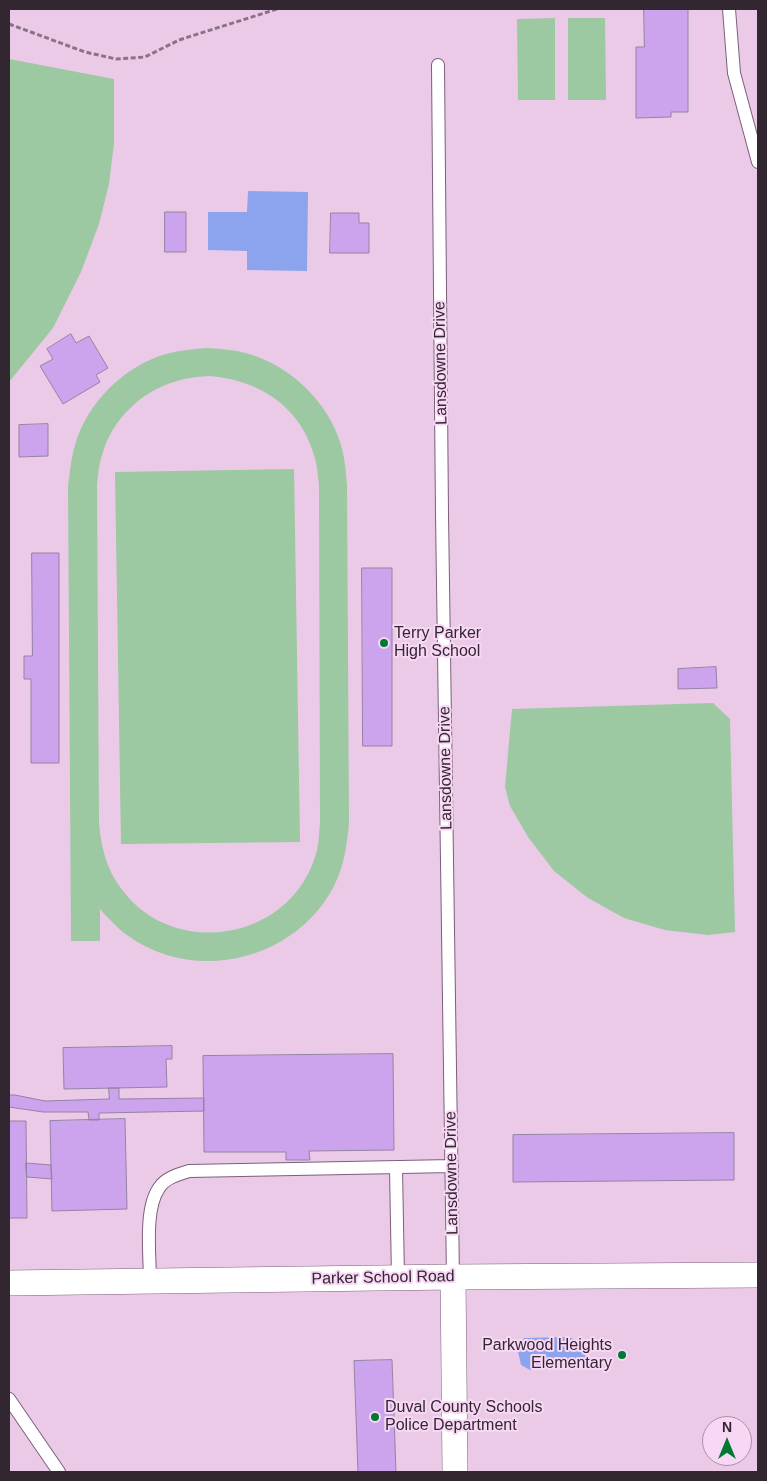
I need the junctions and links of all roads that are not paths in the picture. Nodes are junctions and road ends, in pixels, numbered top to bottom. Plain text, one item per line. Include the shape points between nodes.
1 (729, 9) edge
2 (438, 65) dead end
3 (758, 162) edge
4 (452, 1166) junction
5 (396, 1168) junction
6 (758, 1275) edge
7 (454, 1277) junction
8 (398, 1278) junction
9 (150, 1281) junction
10 (9, 1283) edge
11 (9, 1399) edge
12 (59, 1472) edge
13 (454, 1472) edge

1 - 3 lane via 734,73
2 - 4 lane, Lansdowne Drive
4 - 5 lane
4 - 7 lane, Lansdowne Drive
5 - 8 lane
5 - 9 lane via 189,1170 173,1177 159,1187 151,1204
6 - 7 street, Parker School Road
7 - 8 street, Parker School Road
7 - 13 street, Lansdowne Drive
8 - 9 street, Parker School Road
9 - 10 street, Parker School Road
11 - 12 lane

